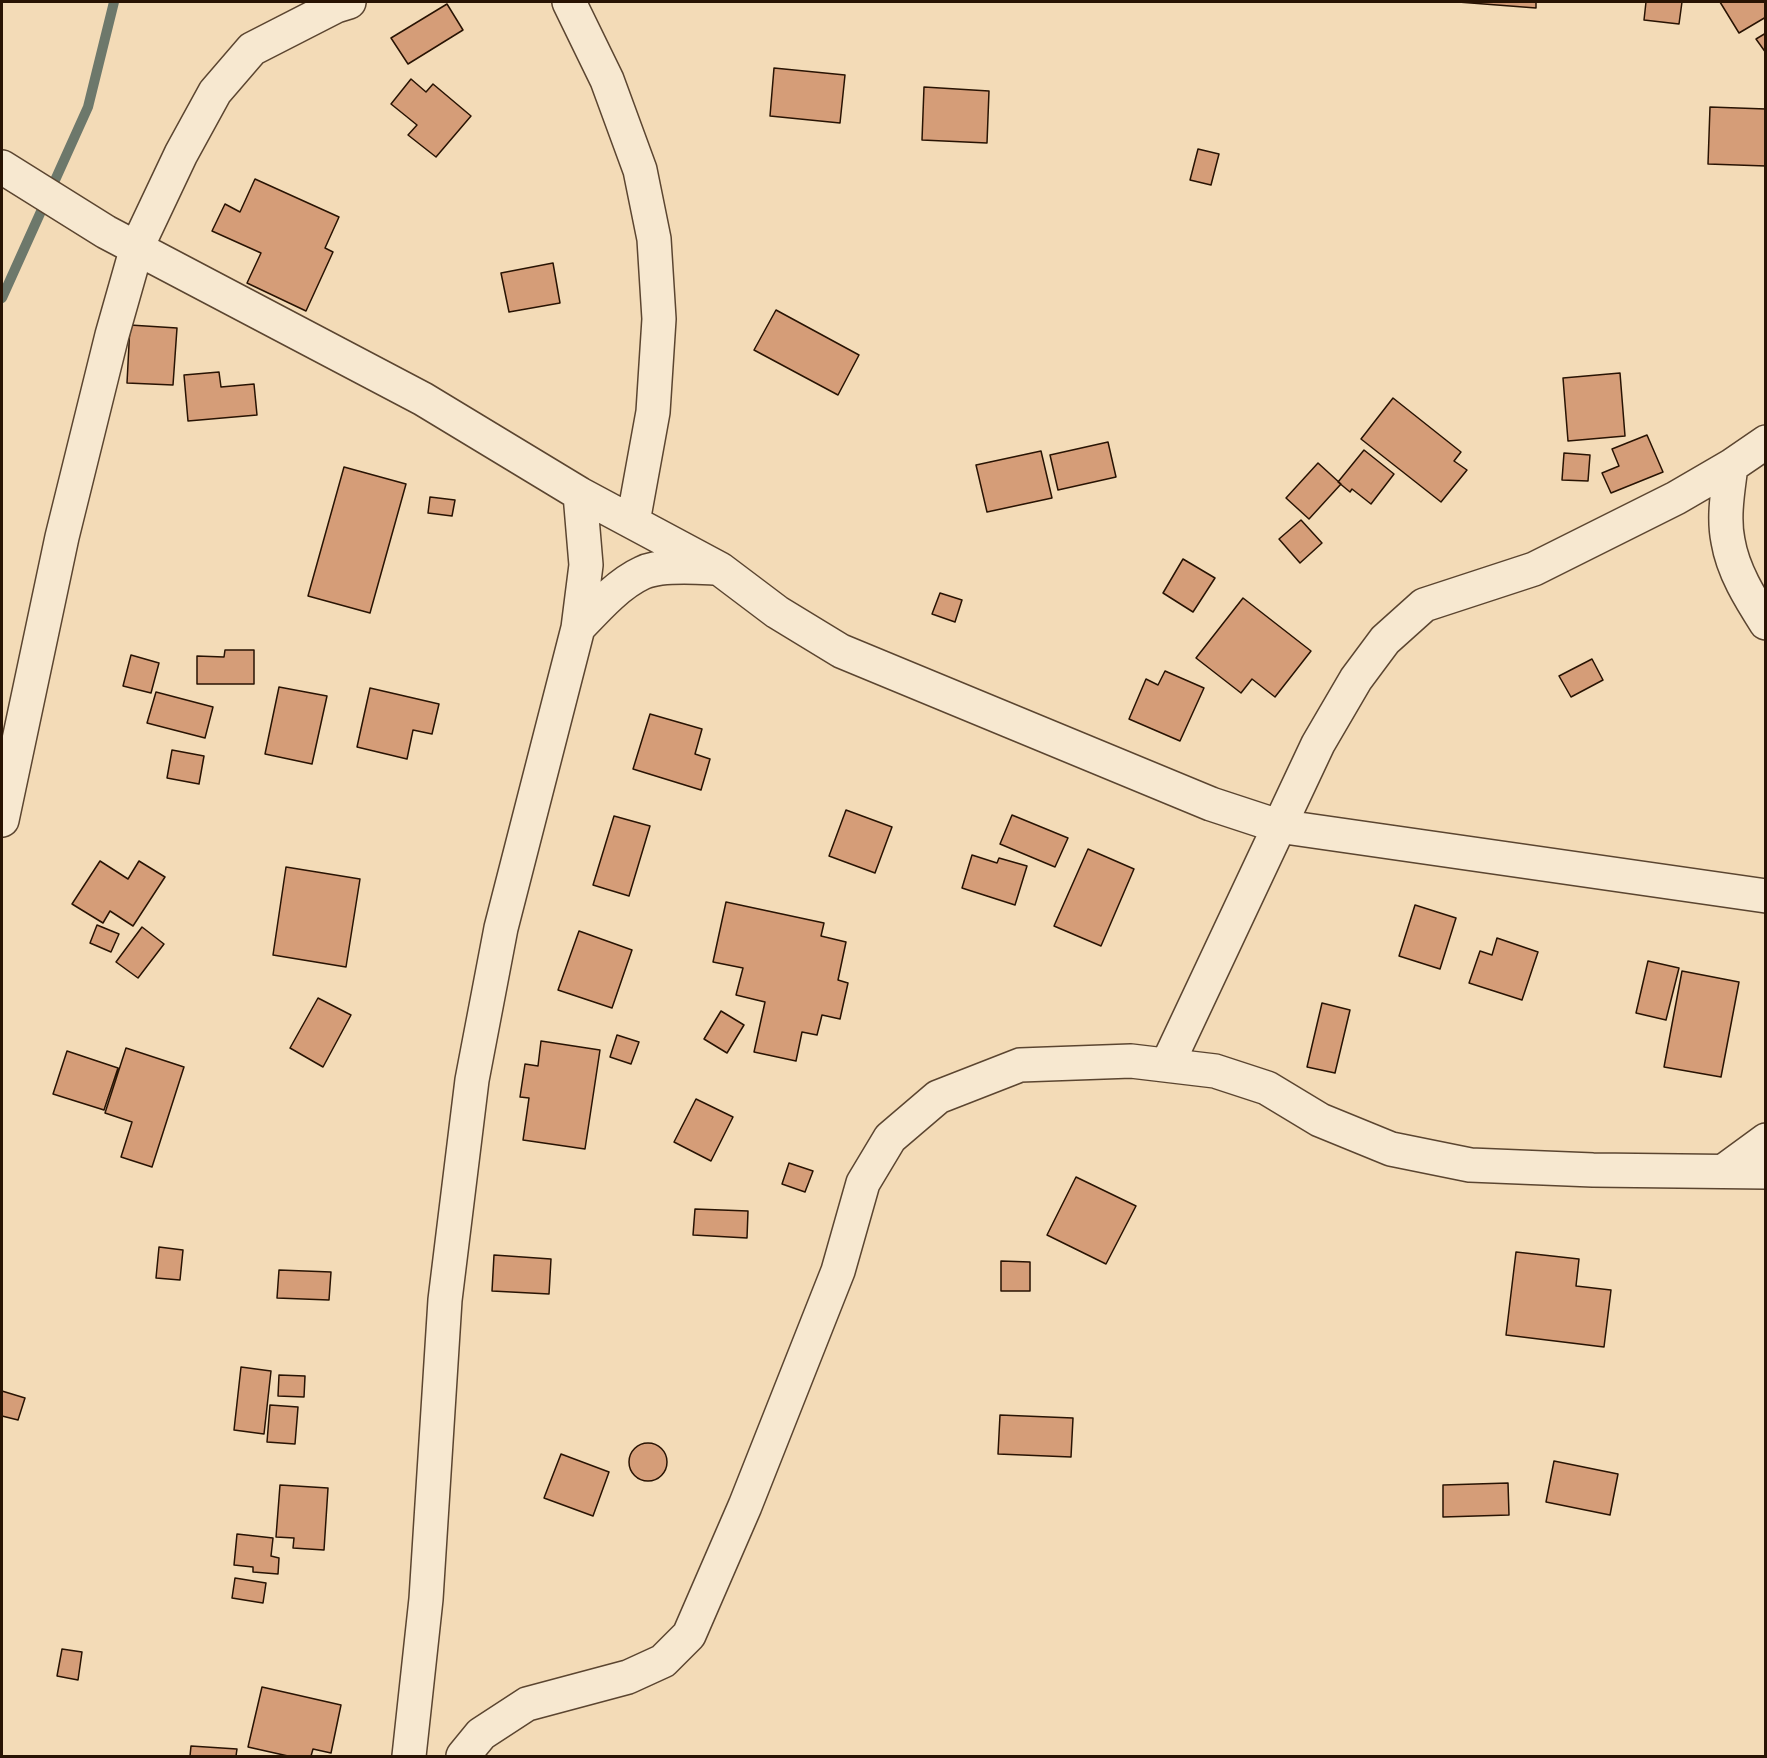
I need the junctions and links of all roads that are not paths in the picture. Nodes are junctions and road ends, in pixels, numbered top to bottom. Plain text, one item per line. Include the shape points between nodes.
1 (349, 2) edge
2 (569, 2) edge
3 (7, 171) edge
4 (137, 248) junction
5 (1766, 442) edge
6 (1731, 466) junction
7 (580, 494) junction
8 (633, 522) junction
9 (720, 569) junction
10 (1766, 623) edge
11 (578, 628) junction
12 (2, 820) edge
13 (1278, 826) junction
14 (1766, 896) edge
15 (1167, 1065) junction
16 (1766, 1140) edge
17 (1725, 1170) junction
18 (1766, 1172) edge
19 (409, 1756) edge
20 (463, 1756) edge

1 - 4 street via 252,49 215,92
2 - 8 street via 607,80 640,170 654,239 659,319 653,412
3 - 4 street
4 - 7 street via 423,399
4 - 12 street via 62,537
5 - 6 street
6 - 10 street via 1726,507 1728,542 1744,589
6 - 13 street via 1534,569 1424,604 1384,640 1356,679 1318,744
7 - 8 street
7 - 11 street via 586,565
8 - 9 street
9 - 11 street via 681,566 643,572 610,595
9 - 13 street via 777,612 841,651 1211,804
11 - 19 street via 501,928 472,1080 445,1300 426,1599
13 - 14 street
13 - 15 street
15 - 17 street via 1215,1071 1266,1088 1320,1120 1391,1149 1470,1165
15 - 20 street via 1131,1061 1020,1065 939,1097 890,1138 863,1183 838,1271 690,1635 663,1661 628,1677 527,1704 480,1734
16 - 17 street
17 - 18 street

